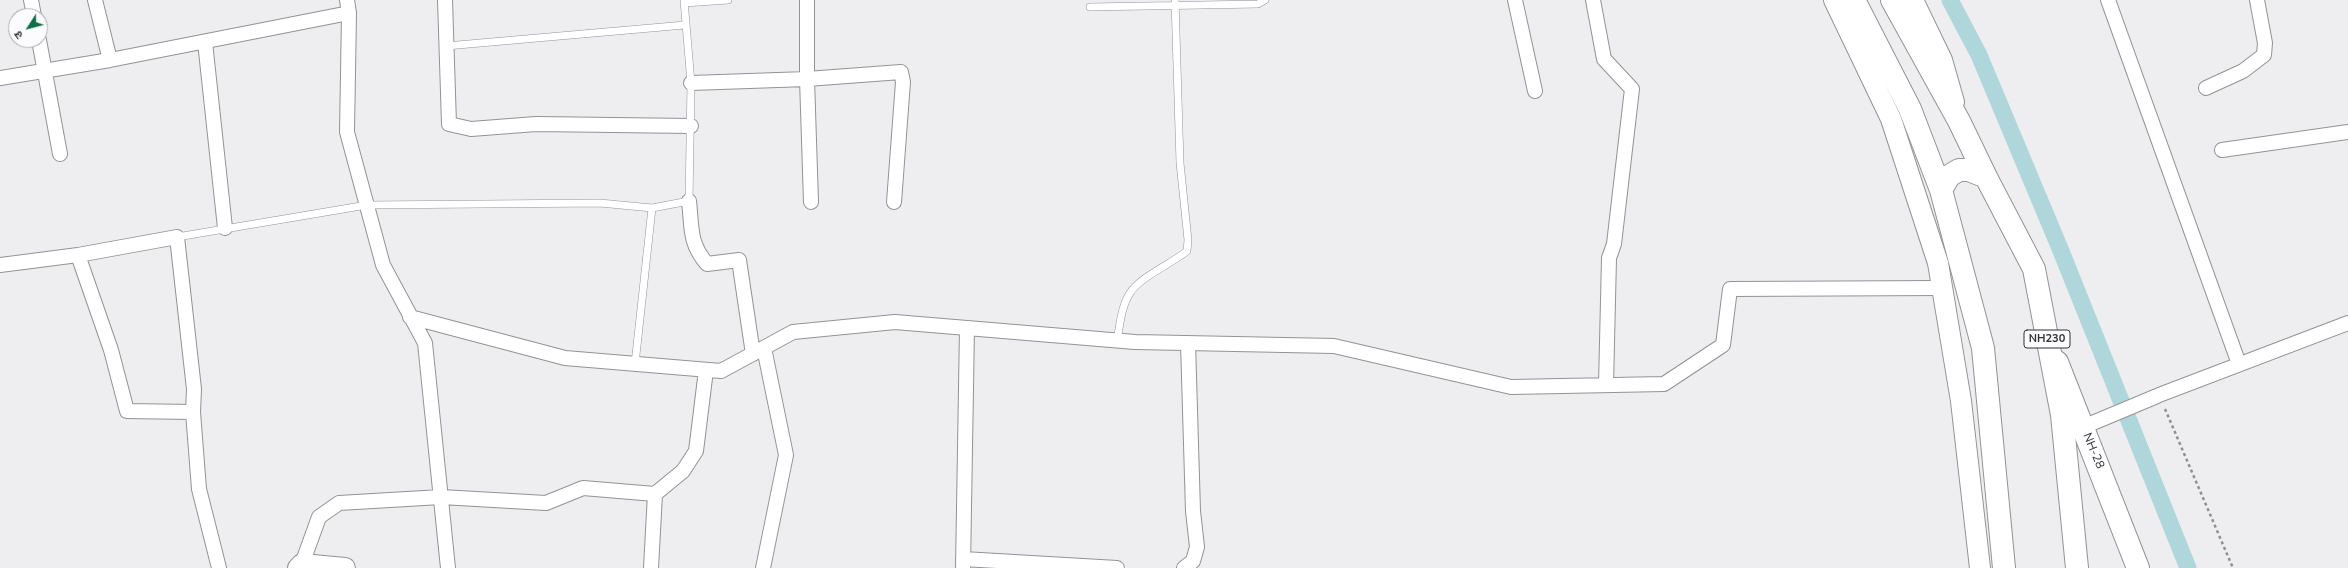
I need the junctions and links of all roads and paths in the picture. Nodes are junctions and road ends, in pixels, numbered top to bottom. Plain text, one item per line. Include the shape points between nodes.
1 (95, 0) edge
2 (445, 0) edge
3 (728, 0) edge
4 (807, 0) edge
5 (1265, 0) edge
6 (1515, 0) edge
7 (1593, 0) edge
8 (1834, 0) edge
9 (1854, 0) edge
10 (1892, 0) edge
11 (1913, 0) edge
12 (2108, 0) edge
13 (2257, 0) edge
14 (684, 2) edge
15 (1175, 3) edge
16 (348, 7) edge
17 (1090, 7) dead end
18 (686, 25) junction
19 (205, 42) junction
20 (446, 46) junction
21 (41, 48) edge
22 (110, 60) junction
23 (45, 71) junction
24 (0, 78) edge
25 (807, 79) junction
26 (690, 83) junction
27 (2206, 88) dead end
28 (1535, 91) dead end
29 (1959, 121) junction
30 (691, 126) junction
31 (2348, 132) edge
32 (2222, 150) dead end
33 (60, 154) dead end
34 (1986, 178) junction
35 (1941, 190) junction
36 (689, 201) junction
37 (811, 202) dead end
38 (894, 202) dead end
39 (366, 205) junction
40 (652, 208) junction
41 (226, 228) junction
42 (177, 237) junction
43 (78, 255) junction
44 (0, 265) edge
45 (1942, 288) junction
46 (410, 317) junction
47 (2348, 323) edge
48 (967, 328) junction
49 (2047, 335) junction
50 (1117, 340) junction
51 (1188, 343) junction
52 (758, 351) junction
53 (635, 364) junction
54 (2239, 364) junction
55 (706, 370) junction
56 (1606, 385) junction
57 (2158, 395) junction
58 (193, 412) junction
59 (2088, 426) junction
60 (655, 494) junction
61 (441, 497) junction
62 (963, 563) edge
63 (300, 566) edge
64 (219, 568) edge
65 (345, 568) edge
66 (448, 568) edge
67 (651, 568) edge
68 (763, 568) edge
69 (1118, 568) edge
70 (1184, 568) edge
71 (1980, 568) edge
72 (2004, 568) edge
73 (2077, 568) edge
74 (2138, 568) edge
75 (2233, 568) edge

1 - 22 street
2 - 20 street
3 - 14 lane
4 - 25 street
5 - 15 lane via 1258,4
6 - 28 street
7 - 56 street via 1604,60 1632,89 1614,244 1609,258
8 - 45 street via 1891,119 1938,263
9 - 35 main road via 1910,109
10 - 29 main road, NH230
11 - 29 street via 1942,60
12 - 54 street
13 - 27 street via 2265,43 2264,55 2243,71
14 - 18 lane
15 - 17 lane
15 - 50 lane via 1180,156 1187,251 1140,283 1130,293 1122,312
16 - 19 street
16 - 39 street via 347,132
18 - 20 lane
18 - 26 lane
19 - 22 street
19 - 41 street
20 - 30 street via 449,124 472,129 536,124
21 - 23 street
22 - 23 street
23 - 24 street
23 - 33 street
25 - 26 street
25 - 37 street
25 - 38 street via 901,72 903,82
26 - 30 lane
29 - 34 main road, NH230
30 - 36 lane
31 - 32 street
34 - 35 main road via 1969,170 1959,170 1949,176
34 - 49 main road, NH230 via 2034,269
35 - 72 main road via 1983,348
36 - 40 lane
36 - 52 street via 693,241 700,256 707,264 739,260
39 - 40 lane via 600,203
39 - 41 lane
39 - 46 street via 383,265
40 - 53 lane
41 - 42 lane
42 - 43 street
42 - 58 street via 194,389
43 - 44 street
43 - 58 street via 111,350 127,411
45 - 56 street via 1730,289 1723,345 1664,384
45 - 71 street via 1961,401
46 - 53 street via 566,358
46 - 61 street via 425,343
47 - 54 street
48 - 50 street
48 - 52 street via 895,322 801,331 793,332
48 - 62 street
49 - 59 main road, NH-28
49 - 73 main road, NH230 via 2062,415
50 - 51 street
51 - 56 street via 1334,346 1511,387
51 - 70 street via 1193,511 1197,547 1193,561
52 - 55 street via 721,371
52 - 68 street via 786,454
53 - 55 street
54 - 57 street
55 - 60 street via 696,451 683,470
57 - 59 street
57 - 75 path
58 - 64 street via 199,489
59 - 74 main road, NH-28
60 - 61 street via 583,488 546,503
60 - 67 street
61 - 63 street via 339,502 319,517
61 - 66 street
62 - 69 street
63 - 65 street

